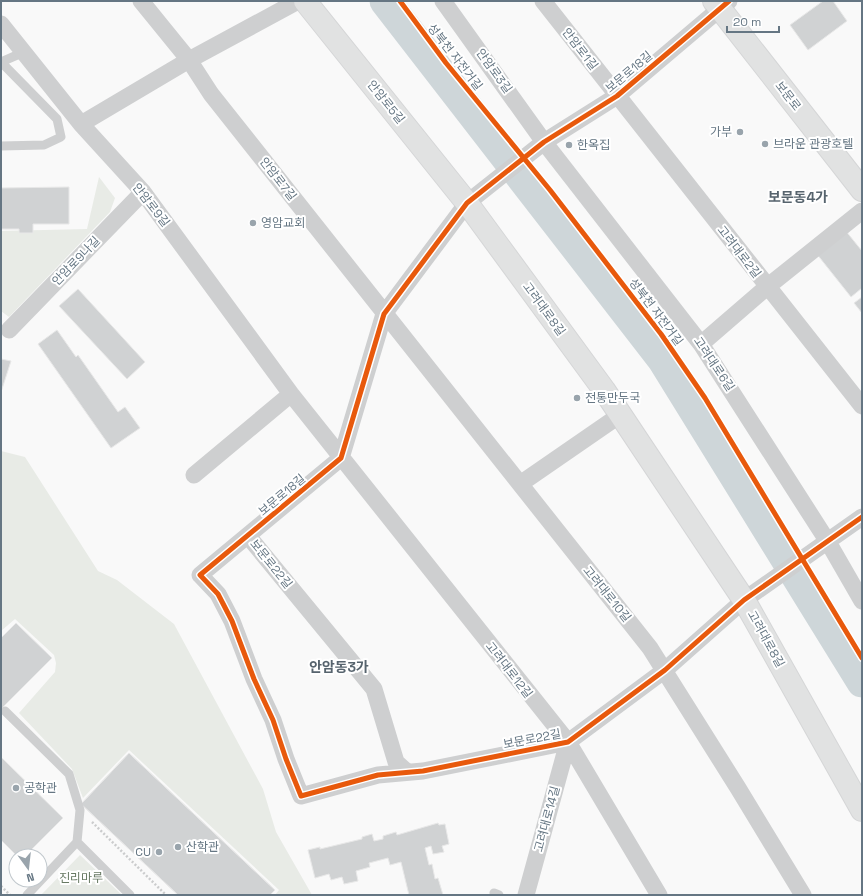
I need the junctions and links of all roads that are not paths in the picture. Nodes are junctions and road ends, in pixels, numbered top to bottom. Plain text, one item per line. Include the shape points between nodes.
1 (141, 1) edge
2 (298, 1) edge
3 (305, 1) edge
4 (443, 1) edge
5 (543, 1) edge
6 (721, 3) edge
7 (1, 24) edge
8 (24, 52) junction
9 (189, 60) junction
10 (1, 62) edge
11 (617, 96) junction
12 (81, 124) junction
13 (544, 142) junction
14 (1, 146) edge
15 (862, 190) edge
16 (143, 192) junction
17 (467, 203) junction
18 (862, 210) edge
19 (767, 287) junction
20 (384, 314) junction
21 (9, 330) dead end
22 (702, 344) junction
23 (291, 394) junction
24 (862, 406) edge
25 (620, 415) junction
26 (341, 458) junction
27 (194, 475) dead end
28 (520, 484) junction
29 (862, 518) edge
30 (248, 536) junction
31 (828, 542) junction
32 (744, 600) junction
33 (862, 601) edge
34 (665, 670) junction
35 (5, 711) dead end
36 (568, 742) junction
37 (407, 772) junction
38 (301, 796) joint
39 (862, 810) edge
40 (78, 842) junction
41 (27, 895) edge
42 (130, 895) edge
43 (526, 895) edge
44 (659, 895) edge
45 (803, 895) edge

1 - 9 street, 안암로7길
2 - 9 street
3 - 17 main road, 안암로5길
4 - 13 street, 안암로3길
5 - 11 street, 안암로1길
6 - 11 street, 보문로18길
6 - 15 main road, 보문로
7 - 8 street, 안암로9길
8 - 10 lane
8 - 12 street, 안암로9길
9 - 12 street
9 - 20 street, 안암로7길 via 211,94
10 - 14 lane via 57,119 61,137 44,146
11 - 13 street, 보문로18길
11 - 19 street, 고려대로2길
12 - 16 street, 안암로9길
13 - 17 street, 보문로18길
13 - 22 street, 고려대로6길
16 - 21 street, 안암로9나길
16 - 23 street, 안암로9길
17 - 20 street
17 - 25 main road, 고려대로8길
18 - 19 street
19 - 22 street
19 - 24 street, 고려대로2길
20 - 26 street
20 - 28 street, 고려대로10길
22 - 31 street, 고려대로6길
23 - 26 street, 안암로9길
23 - 27 street
25 - 28 street
25 - 32 main road, 고려대로8길
26 - 30 street, 보문로18길
26 - 36 street, 고려대로12길
28 - 34 street, 고려대로10길
29 - 31 street
30 - 37 street, 보문로22길 via 374,689 396,762
30 - 38 street, 보문로18길 via 200,575 218,594 232,621
31 - 32 street, 보문로22길
31 - 33 street, 고려대로6길
32 - 34 street, 보문로22길
32 - 39 main road, 고려대로8길
34 - 36 street, 보문로22길
34 - 45 street, 고려대로10길
35 - 40 lane via 69,774 80,810
36 - 37 street, 보문로22길
36 - 43 street, 고려대로14길
36 - 44 street, 고려대로12길
37 - 38 street, 보문로22길 via 378,775
40 - 41 lane
40 - 42 lane

